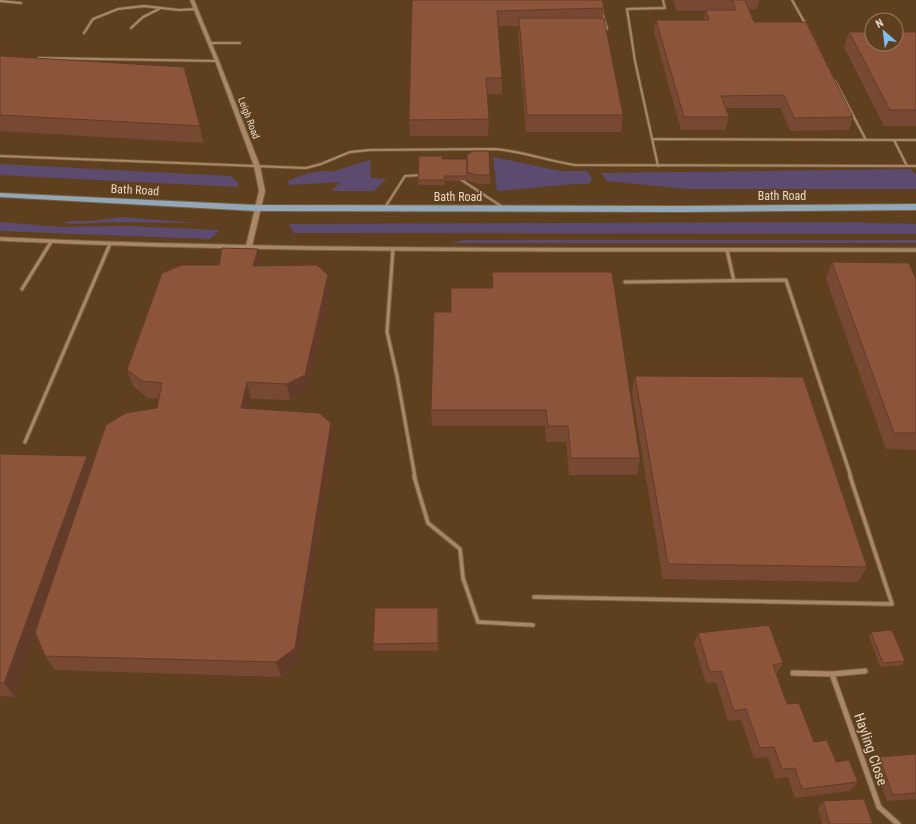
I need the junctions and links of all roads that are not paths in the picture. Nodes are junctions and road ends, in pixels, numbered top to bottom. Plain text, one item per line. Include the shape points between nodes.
1 (192, 0) edge
2 (663, 0) edge
3 (792, 0) edge
4 (0, 1) edge
5 (21, 2) dead end
6 (600, 7) edge
7 (160, 8) junction
8 (196, 9) junction
9 (131, 28) dead end
10 (808, 29) edge
11 (607, 30) edge
12 (84, 33) dead end
13 (209, 43) junction
14 (240, 43) dead end
15 (32, 58) edge
16 (217, 61) junction
17 (832, 75) edge
18 (653, 139) junction
19 (866, 140) junction
20 (894, 140) junction
21 (916, 140) edge
22 (0, 156) edge
23 (257, 166) junction
24 (658, 166) junction
25 (907, 166) junction
26 (916, 166) edge
27 (426, 175) edge
28 (454, 175) edge
29 (0, 195) edge
30 (916, 207) edge
31 (258, 208) junction
32 (384, 209) junction
33 (506, 209) junction
34 (0, 239) edge
35 (51, 242) junction
36 (110, 244) junction
37 (248, 246) junction
38 (393, 249) junction
39 (727, 250) junction
40 (916, 250) edge
41 (734, 281) junction
42 (625, 282) dead end
43 (22, 289) dead end
44 (25, 442) dead end
45 (534, 597) dead end
46 (533, 625) dead end
47 (865, 671) dead end
48 (793, 673) dead end
49 (832, 674) junction
50 (898, 824) edge

1 - 8 street, Leigh Road
2 - 18 lane via 665,8 627,9
3 - 10 lane
4 - 5 lane
6 - 11 lane
7 - 8 lane
7 - 9 lane via 143,17
7 - 12 lane via 133,6 104,13 93,19
8 - 13 street, Leigh Road
13 - 14 lane
13 - 16 street, Leigh Road
15 - 16 lane
16 - 23 street, Leigh Road
17 - 19 lane
18 - 19 lane
18 - 24 lane
19 - 20 lane
20 - 21 lane
20 - 25 lane
22 - 23 lane
23 - 24 lane via 306,168 350,152 370,150 490,148 566,164
23 - 31 street, Leigh Road via 262,191
24 - 25 lane
25 - 26 lane
27 - 32 lane via 405,176
28 - 33 lane
29 - 31 main road, Bath Road
30 - 33 main road, Bath Road
31 - 32 main road, Bath Road
31 - 37 street, Leigh Road
32 - 33 main road, Bath Road
34 - 35 street
35 - 36 street
35 - 43 lane
36 - 37 street
36 - 44 lane
37 - 38 street
38 - 39 street
38 - 46 lane via 386,332 397,376 412,468 428,524 460,549 464,578 478,622
39 - 40 street
39 - 41 lane
41 - 42 lane
41 - 45 lane via 786,280 892,604
47 - 49 street
48 - 49 street
49 - 50 street, Hayling Close via 879,807

